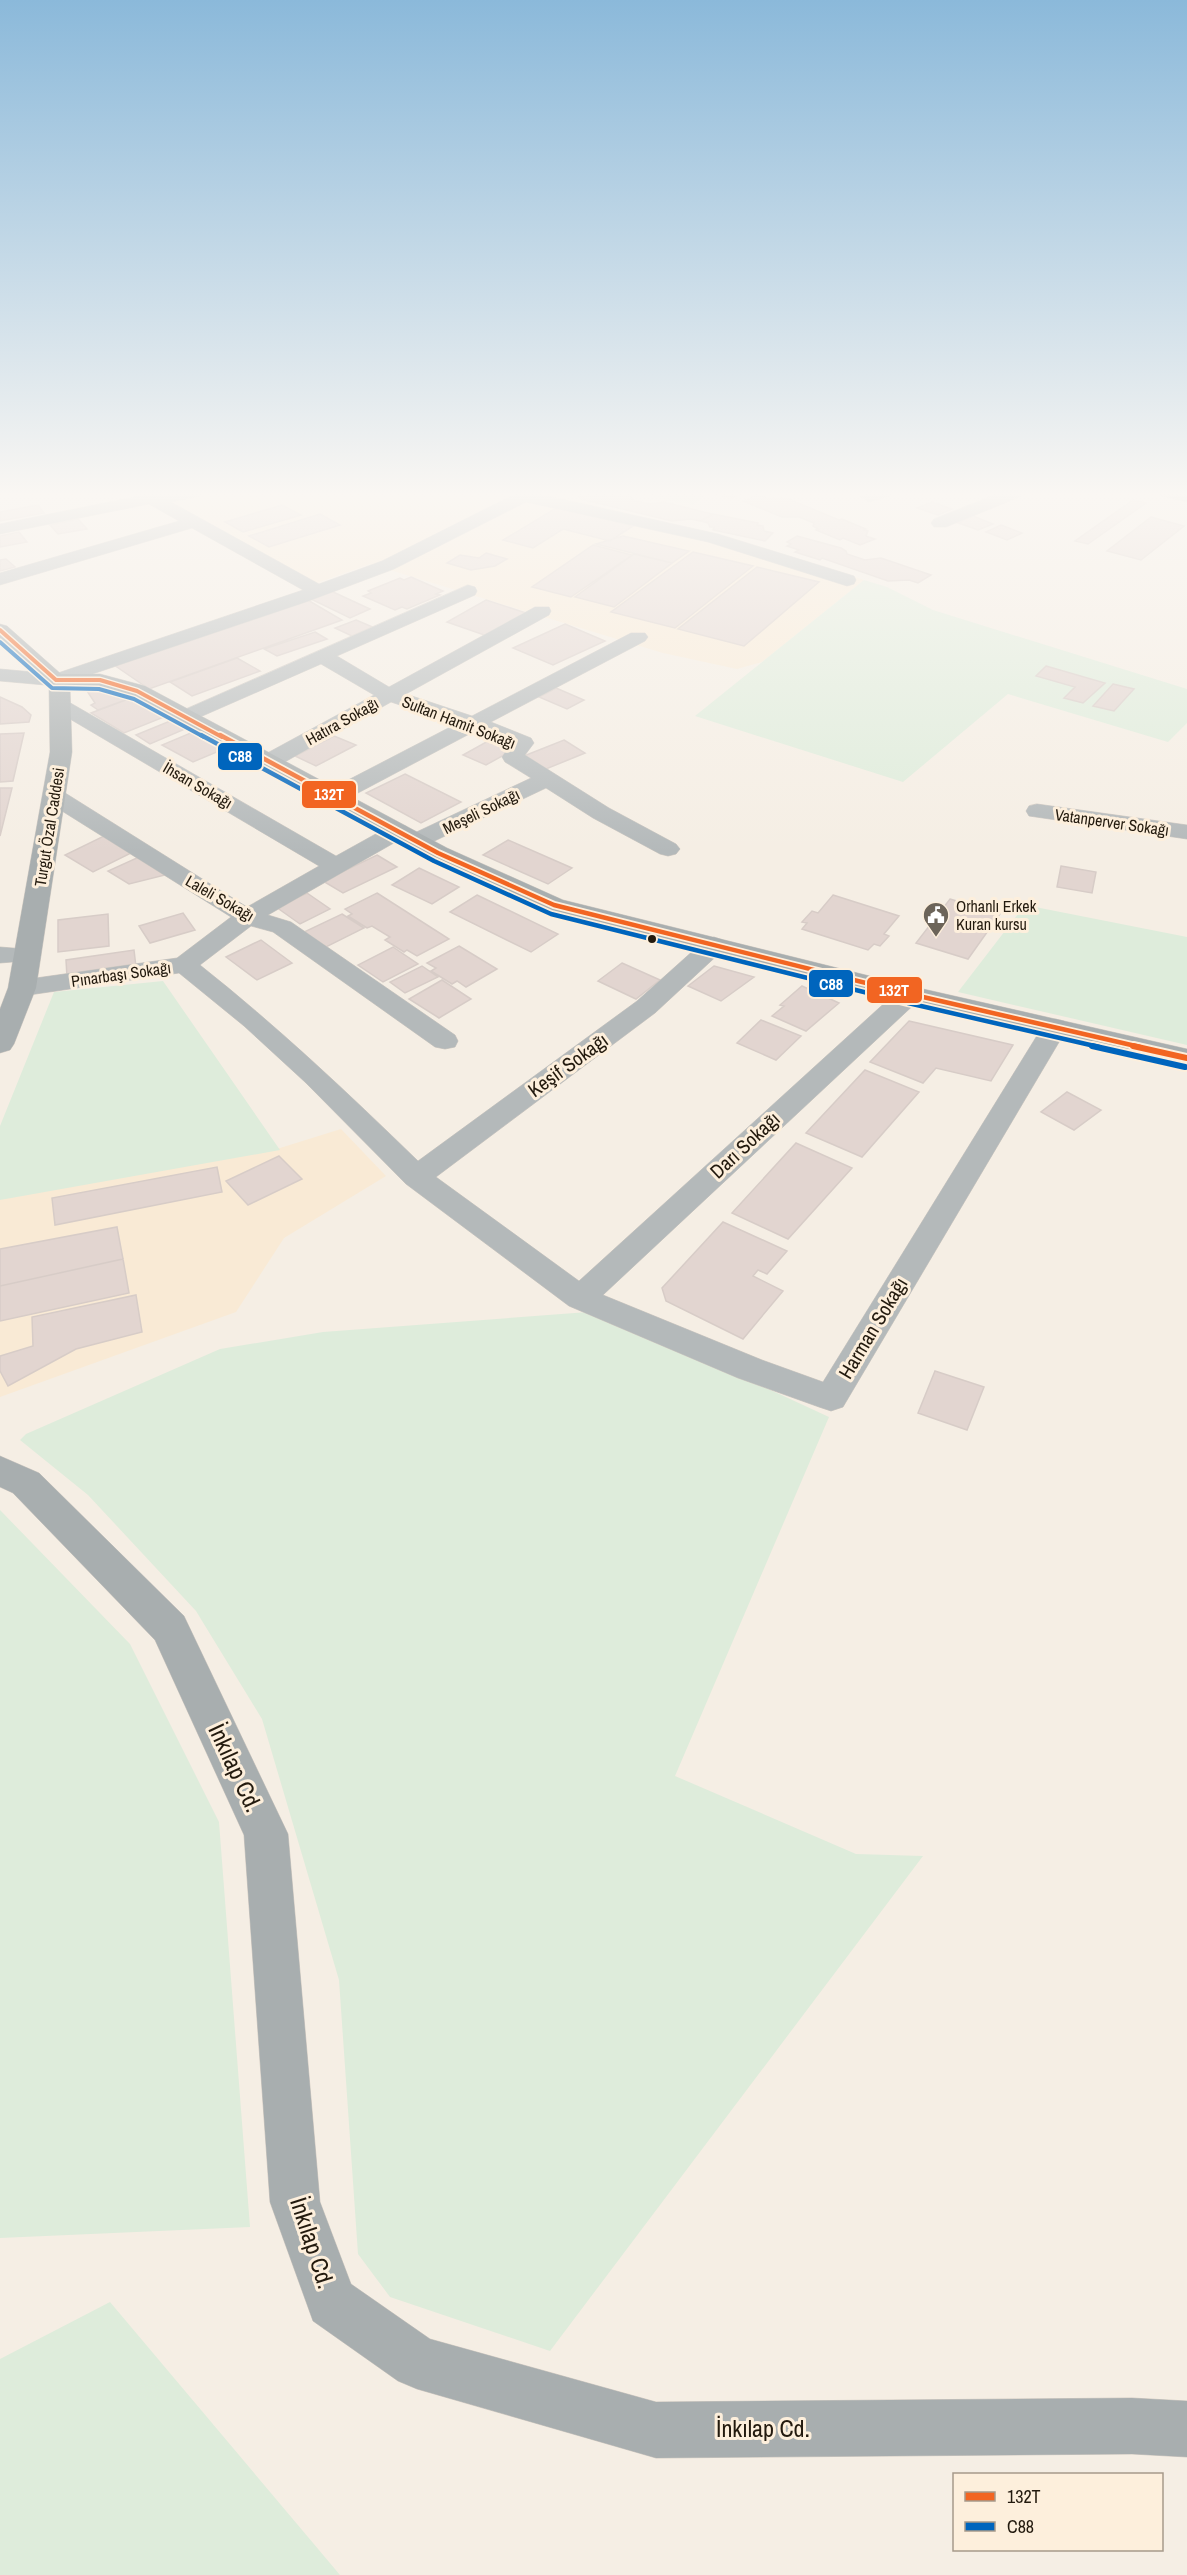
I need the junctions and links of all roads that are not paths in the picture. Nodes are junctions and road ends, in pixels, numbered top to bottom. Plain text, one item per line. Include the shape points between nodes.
1 (256, 612) edge
2 (420, 612) edge
3 (540, 612) edge
4 (0, 630) edge
5 (638, 637) dead end
6 (322, 656) junction
7 (0, 675) edge
8 (56, 680) junction
9 (389, 695) junction
10 (60, 705) junction
11 (184, 717) junction
12 (474, 723) junction
13 (268, 762) junction
14 (545, 780) junction
15 (54, 796) junction
16 (333, 797) junction
17 (1037, 811) dead end
18 (1187, 832) edge
19 (407, 836) junction
20 (668, 849) dead end
21 (336, 866) junction
22 (247, 917) junction
23 (714, 945) junction
24 (0, 955) edge
25 (28, 955) junction
26 (184, 965) junction
27 (22, 988) junction
28 (910, 994) junction
29 (1054, 1027) junction
30 (445, 1041) dead end
31 (0, 1044) edge
32 (1187, 1058) edge
33 (416, 1177) junction
34 (580, 1298) junction
35 (0, 1471) edge
36 (1187, 2429) edge

1 - 8 street
2 - 6 street
3 - 9 street, Hatıra Sokağı
4 - 8 street
5 - 12 street
6 - 9 street, Sultan Hamit Sokağı
6 - 11 street
7 - 8 street
8 - 10 street, Turgut Özal Caddesi
8 - 11 street via 100,680 137,691
9 - 12 street, Sultan Hamit Sokağı
9 - 13 street, Hatıra Sokağı
10 - 15 street, Turgut Özal Caddesi via 61,752
10 - 21 street, İhsan Sokağı
11 - 13 street
12 - 14 street, Sultan Hamit Sokağı via 523,743 513,757
12 - 16 street
13 - 16 street
14 - 19 street, Meşeli Sokağı
14 - 20 street, Sultan Hamit Sokağı
15 - 22 street, Laleli Sokağı
15 - 25 street, Turgut Özal Caddesi
16 - 19 street
17 - 18 street, Vatanperver Sokağı
19 - 21 street, Pınarbaşı Sokağı
19 - 23 street via 554,905
21 - 22 street, Pınarbaşı Sokağı
22 - 26 street, Pınarbaşı Sokağı
22 - 30 street, Laleli Sokağı via 282,927
23 - 28 street
23 - 33 street, Keşif Sokağı via 646,1007
24 - 25 street
25 - 27 street, Turgut Özal Caddesi
26 - 27 street, Pınarbaşı Sokağı
26 - 33 street via 316,1077
27 - 31 street, Turgut Özal Caddesi
28 - 29 street
28 - 34 street, Darı Sokağı
29 - 32 street
29 - 34 street, Harman Sokağı via 831,1398 750,1369
33 - 34 street
35 - 36 street, İnkılap Cd. via 26,1483 170,1628 266,1834 296,2202 332,2302 417,2362 656,2430 1132,2426

